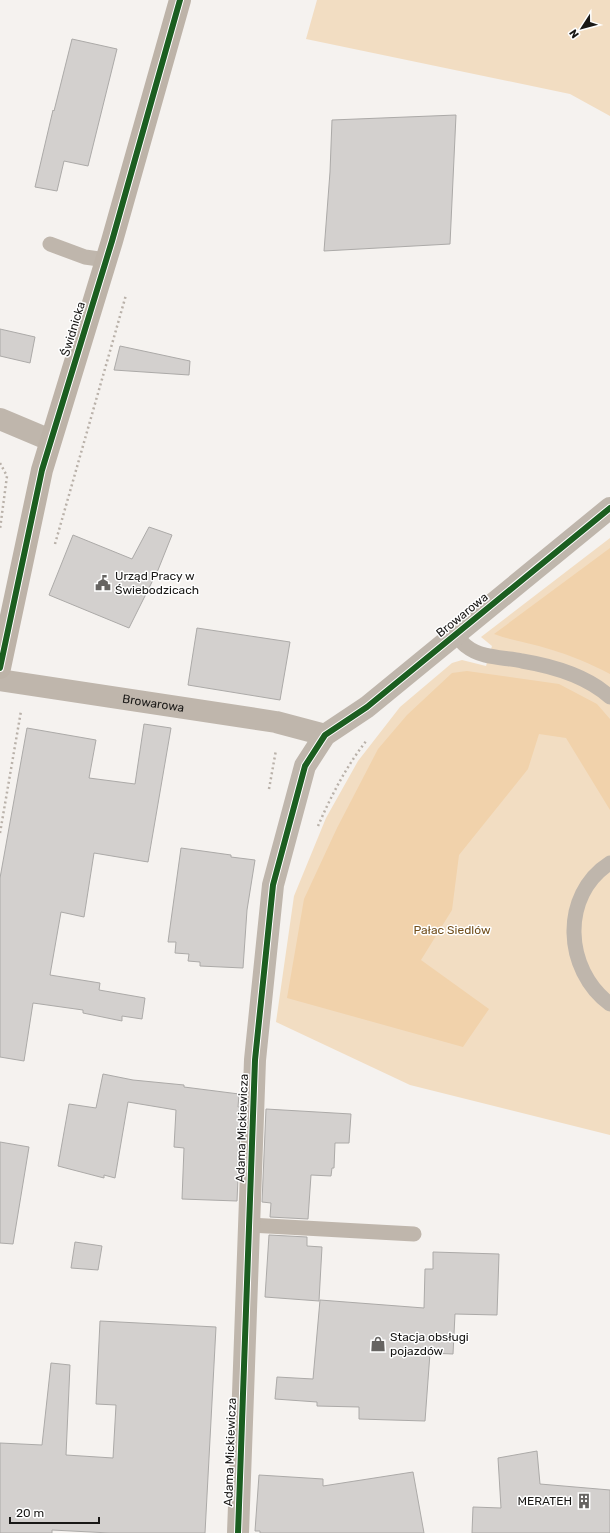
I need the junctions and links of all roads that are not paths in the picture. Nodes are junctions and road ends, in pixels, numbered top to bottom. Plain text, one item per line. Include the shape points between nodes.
1 (180, 0) edge
2 (50, 244) dead end
3 (106, 260) junction
4 (0, 419) edge
5 (50, 440) junction
6 (610, 508) edge
7 (456, 634) junction
8 (0, 668) edge
9 (0, 680) edge
10 (610, 697) edge
11 (325, 735) junction
12 (610, 863) edge
13 (610, 1004) edge
14 (249, 1225) junction
15 (414, 1234) dead end
16 (238, 1533) edge

1 - 3 street, Świdnicka
2 - 3 lane via 85,257
3 - 5 street, Świdnicka
4 - 5 street
5 - 8 street, Świdnicka via 37,488
6 - 7 street, Browarowa
7 - 10 lane via 466,646 478,652 565,672 597,687
7 - 11 street, Browarowa via 367,707
9 - 11 street, Browarowa via 276,722
11 - 14 street, Adama Mickiewicza via 305,766 273,885 255,1060
12 - 13 lane via 587,887 579,901 574,921 574,938 578,959 587,980
14 - 15 lane
14 - 16 street, Adama Mickiewicza

